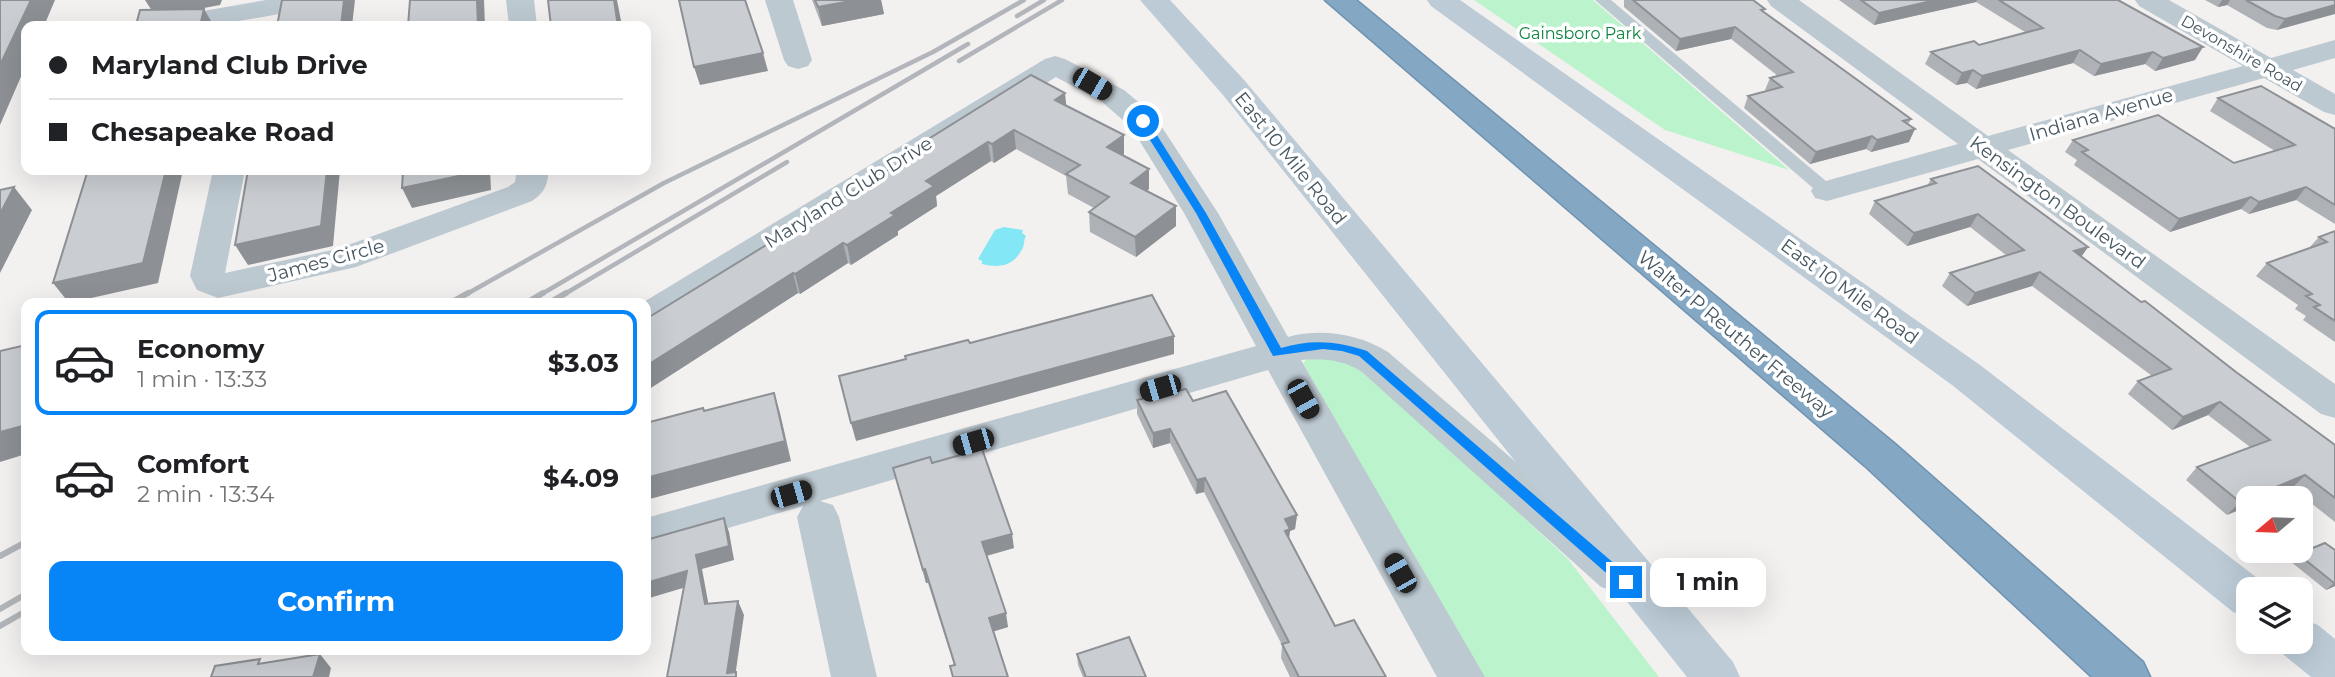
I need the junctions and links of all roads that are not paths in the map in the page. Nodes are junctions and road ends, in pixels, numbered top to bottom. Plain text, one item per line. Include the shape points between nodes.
1 (314, 0) edge
2 (520, 0) edge
3 (779, 0) edge
4 (1154, 0) edge
5 (1339, 0) edge
6 (1441, 0) edge
7 (1602, 0) edge
8 (1782, 0) edge
9 (2149, 0) edge
10 (261, 18) edge
11 (224, 21) edge
12 (522, 21) edge
13 (2335, 48) edge
14 (798, 60) dead end
15 (2267, 67) junction
16 (2335, 106) edge
17 (1983, 148) junction
18 (228, 175) edge
19 (532, 175) edge
20 (1827, 191) joint
21 (651, 314) edge
22 (1278, 353) junction
23 (2335, 404) edge
24 (818, 517) dead end
25 (651, 534) edge
26 (2236, 588) edge
27 (1666, 617) junction
28 (2313, 650) edge
29 (2335, 668) edge
30 (854, 677) edge
31 (1462, 677) edge
32 (1716, 677) edge
33 (2126, 677) edge

1 - 10 street
2 - 12 street
3 - 14 street
4 - 27 main road, East 10 Mile Road via 1234,88
5 - 33 highway, Walter P Reuther Freeway via 1880,455
6 - 26 main road, East 10 Mile Road via 1966,375
7 - 20 lane
8 - 17 street, Kensington Boulevard
9 - 15 street, Devonshire Road
10 - 11 street
13 - 15 street, Indiana Avenue
15 - 16 street, Devonshire Road
15 - 17 street, Indiana Avenue
17 - 20 street, Indiana Avenue
17 - 23 street, Kensington Boulevard
18 - 19 street, James Circle via 207,276 218,286 360,254 520,194 530,187
21 - 22 street, Maryland Club Drive via 1055,65 1113,96 1143,121 1201,213
22 - 25 street
22 - 27 street via 1323,345 1363,354
22 - 31 street
24 - 30 street
27 - 32 main road, East 10 Mile Road
28 - 29 main road

